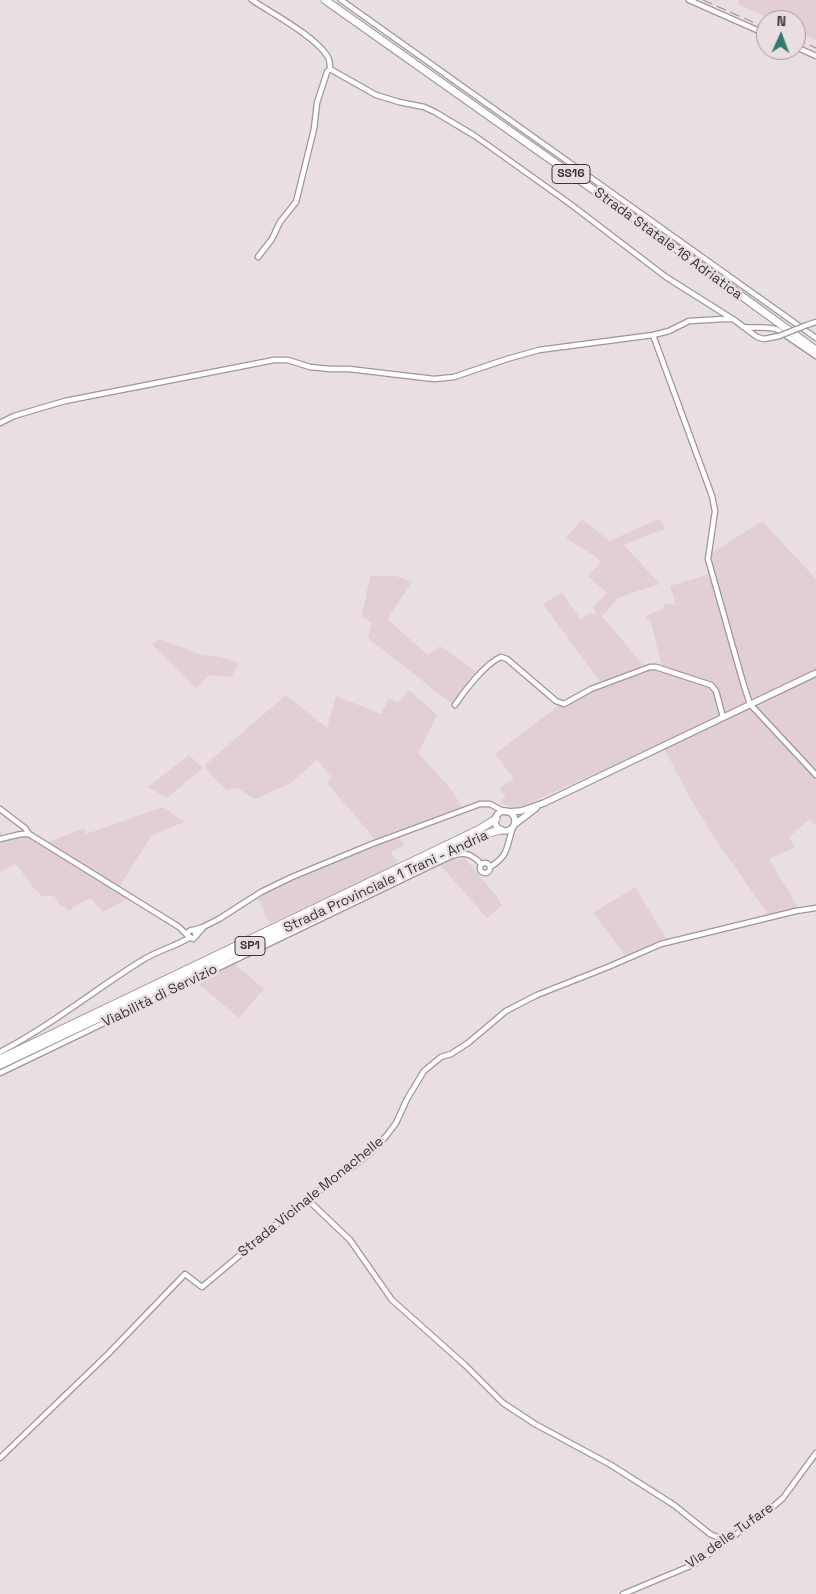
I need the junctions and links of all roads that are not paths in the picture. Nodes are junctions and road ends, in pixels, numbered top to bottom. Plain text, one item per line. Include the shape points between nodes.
1 (252, 0) edge
2 (325, 0) edge
3 (332, 0) edge
4 (341, 0) edge
5 (689, 0) edge
6 (756, 30) edge
7 (330, 69) junction
8 (258, 257) dead end
9 (733, 319) junction
10 (816, 322) edge
11 (742, 327) junction
12 (816, 331) edge
13 (811, 334) junction
14 (653, 335) junction
15 (816, 338) edge
16 (816, 345) edge
17 (816, 350) edge
18 (816, 356) edge
19 (0, 423) edge
20 (816, 673) edge
21 (750, 704) junction
22 (455, 705) dead end
23 (723, 717) junction
24 (816, 775) edge
25 (544, 803) junction
26 (496, 806) junction
27 (0, 809) edge
28 (506, 812) junction
29 (496, 818) junction
30 (514, 826) junction
31 (501, 830) junction
32 (29, 834) junction
33 (0, 839) edge
34 (481, 864) junction
35 (490, 867) junction
36 (816, 908) edge
37 (204, 927) junction
38 (190, 933) junction
39 (196, 936) junction
40 (0, 1052) edge
41 (0, 1059) edge
42 (0, 1065) edge
43 (0, 1073) edge
44 (307, 1199) junction
45 (816, 1453) edge
46 (0, 1458) edge
47 (726, 1541) junction
48 (624, 1594) edge

1 - 7 street via 320,48 329,59
2 - 17 highway, Strada Statale 16 Adriatica / SS16
3 - 16 highway, Strada Statale 16 Adriatica / SS16
4 - 13 street
5 - 6 street
7 - 8 street via 317,103 314,130 296,202
7 - 9 street via 376,95 435,112 475,136 666,277
9 - 11 street
9 - 14 street via 689,321
10 - 11 street, bridge via 764,339
11 - 18 street via 772,327
12 - 13 street
13 - 15 street
14 - 19 street via 539,350 434,380 310,367 288,360 257,362 65,401
14 - 21 street via 716,511 708,559
20 - 21 main road, Strada Provinciale 1 Trani - Andria / SP1
21 - 23 main road, Strada Provinciale 1 Trani - Andria / SP1
21 - 24 street
22 - 23 street via 465,689 501,657 564,704 591,689 644,668 656,667 711,685 716,691
23 - 25 main road, Strada Provinciale 1 Trani - Andria / SP1
25 - 28 main road, Strada Provinciale 1 Trani - Andria / SP1
25 - 30 main road, Strada Provinciale 1 Trani - Andria / SP1
26 - 28 street
26 - 29 street
26 - 37 street via 485,803 472,806 292,877
27 - 32 street
28 - 29 main road, Strada Provinciale 1 Trani - Andria / SP1
28 - 30 main road via 514,818
29 - 31 main road, Strada Provinciale 1 Trani - Andria via 496,826
29 - 41 highway, Strada Provinciale 1 Trani - Andria / SP1 via 478,830
30 - 31 main road, Strada Provinciale 1 Trani - Andria / SP1 via 508,831
30 - 35 street via 505,854
31 - 42 highway, Strada Provinciale 1 Trani - Andria / SP1 via 473,840
32 - 33 street
32 - 38 street
34 - 35 street via 486,862
34 - 35 street via 480,869 484,873 489,872
34 - 43 street, Viabilità di Servizio via 468,854 449,856
36 - 44 street, Strada Vicinale Monachelle via 661,944 536,995 506,1011 468,1043 441,1057 424,1071 387,1135 354,1166
37 - 38 street
37 - 39 street
38 - 39 street via 196,932
38 - 39 street via 193,939
38 - 40 street via 144,959 29,1037
44 - 46 street, Strada Vicinale Monachelle via 202,1287 185,1274
44 - 47 street via 350,1240 392,1300 503,1403 611,1465 674,1505 710,1534
45 - 47 street, Via delle Tufare via 784,1498
47 - 48 street, Via delle Tufare via 695,1564

